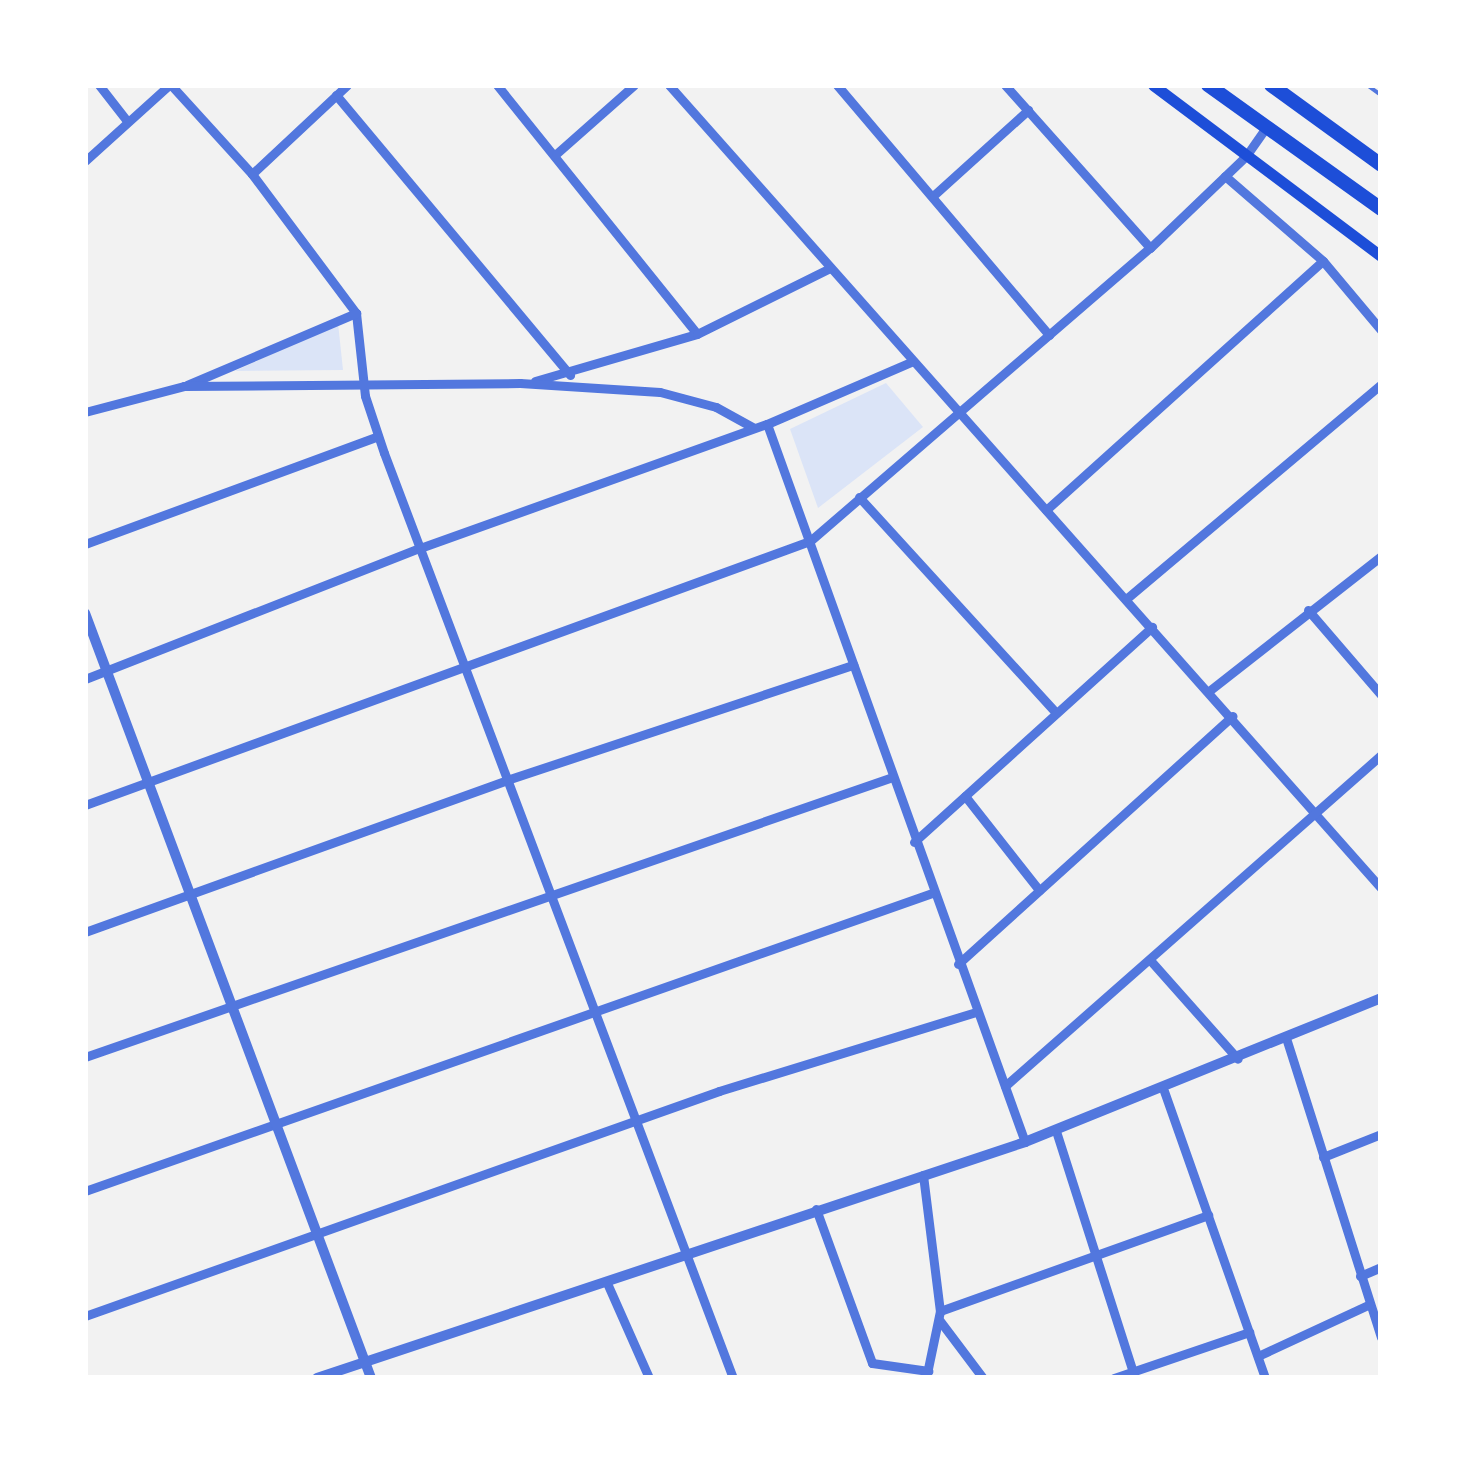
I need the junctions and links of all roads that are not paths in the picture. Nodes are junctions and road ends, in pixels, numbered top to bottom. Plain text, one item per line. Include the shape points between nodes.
1 (99, 85) edge
2 (170, 85) edge
3 (347, 85) edge
4 (497, 85) edge
5 (634, 85) edge
6 (669, 85) edge
7 (838, 85) edge
8 (1005, 85) edge
9 (1153, 85) edge
10 (1208, 85) edge
11 (1271, 85) edge
12 (1367, 85) edge
13 (1376, 87) edge
14 (336, 95) junction
15 (1381, 95) edge
16 (1028, 110) junction
17 (127, 120) junction
18 (1266, 128) junction
19 (556, 154) junction
20 (1246, 156) junction
21 (85, 161) edge
22 (1381, 165) edge
23 (252, 174) junction
24 (1225, 176) junction
25 (934, 194) junction
26 (1381, 209) edge
27 (1150, 248) junction
28 (1381, 256) edge
29 (1324, 262) junction
30 (830, 268) junction
31 (356, 313) junction
32 (1381, 330) edge
33 (697, 334) junction
34 (1050, 335) junction
35 (911, 362) junction
36 (570, 375) junction
37 (520, 383) junction
38 (1381, 384) edge
39 (184, 386) junction
40 (364, 386) junction
41 (85, 412) edge
42 (962, 417) junction
43 (767, 424) junction
44 (754, 428) junction
45 (378, 436) junction
46 (859, 497) junction
47 (1046, 510) junction
48 (810, 541) junction
49 (85, 544) edge
50 (420, 548) junction
51 (1381, 556) edge
52 (1126, 599) junction
53 (1308, 610) junction
54 (85, 613) edge
55 (1152, 627) junction
56 (464, 664) junction
57 (853, 664) junction
58 (105, 672) junction
59 (85, 679) edge
60 (1209, 691) junction
61 (1381, 695) edge
62 (1056, 714) junction
63 (1232, 716) junction
64 (1381, 755) edge
65 (892, 777) junction
66 (507, 780) junction
67 (145, 783) junction
68 (964, 796) junction
69 (85, 805) edge
70 (1315, 812) junction
71 (914, 842) junction
72 (1381, 888) edge
73 (1039, 890) junction
74 (932, 892) junction
75 (551, 895) junction
76 (188, 896) junction
77 (85, 932) edge
78 (1150, 960) junction
79 (958, 964) junction
80 (1381, 998) edge
81 (230, 1007) junction
82 (593, 1011) junction
83 (975, 1012) junction
84 (1287, 1041) junction
85 (85, 1057) edge
86 (1238, 1059) junction
87 (1005, 1086) junction
88 (1164, 1091) junction
89 (634, 1123) junction
90 (275, 1126) junction
91 (1056, 1131) junction
92 (1381, 1134) edge
93 (1026, 1142) junction
94 (1323, 1157) junction
95 (922, 1175) junction
96 (85, 1191) edge
97 (816, 1209) junction
98 (1208, 1216) junction
99 (317, 1236) junction
100 (684, 1251) junction
101 (1094, 1254) junction
102 (1381, 1267) edge
103 (1360, 1276) junction
104 (608, 1283) junction
105 (1370, 1304) junction
106 (85, 1316) edge
107 (940, 1316) junction
108 (1249, 1332) junction
109 (1381, 1337) edge
110 (1258, 1356) junction
111 (365, 1362) junction
112 (927, 1374) edge
113 (1134, 1375) edge
114 (318, 1378) edge
115 (371, 1378) edge
116 (649, 1378) edge
117 (733, 1378) edge
118 (982, 1378) edge
119 (1114, 1378) edge
120 (1265, 1378) edge

1 - 17 street
2 - 17 street
2 - 23 street
3 - 14 street
4 - 19 street
5 - 19 street
6 - 30 street
7 - 25 street
8 - 16 street
9 - 20 main road
10 - 18 highway
11 - 22 highway
12 - 13 lane
13 - 15 lane
14 - 23 street
14 - 36 street
16 - 25 street
16 - 27 street
17 - 21 street
18 - 20 street
18 - 26 highway
19 - 33 street
20 - 24 street
20 - 28 main road
23 - 31 street
24 - 27 street
24 - 29 street
25 - 34 street
27 - 34 street
29 - 32 street
29 - 47 street
30 - 33 street
30 - 35 street
31 - 39 street
31 - 40 street
33 - 36 street
34 - 42 street
35 - 42 street
35 - 43 street
36 - 37 street
37 - 40 street
37 - 44 street via 660,392 716,407
38 - 52 street
39 - 40 street
39 - 41 street
40 - 45 street
42 - 46 street
42 - 47 street
43 - 44 street
43 - 48 street
44 - 50 street
45 - 49 street
45 - 50 street
46 - 48 street
46 - 62 street
47 - 52 street
48 - 56 street
48 - 57 street
50 - 56 street
50 - 58 street
51 - 53 street
52 - 55 street
53 - 60 street
53 - 61 street
54 - 58 street
55 - 60 street
55 - 62 street
56 - 66 street
56 - 67 street
57 - 65 street
57 - 66 street
58 - 59 street
58 - 67 street
60 - 63 street
62 - 68 street
63 - 70 street
63 - 73 street
64 - 70 street
65 - 71 street
65 - 75 street
66 - 75 street
66 - 76 street
67 - 69 street
67 - 76 street
68 - 71 street
68 - 73 street
70 - 72 street
70 - 78 street
71 - 74 street
73 - 79 street
74 - 79 street
74 - 82 street
75 - 81 street
75 - 82 street
76 - 77 street
76 - 81 street
78 - 86 street
78 - 87 street
79 - 83 street
80 - 84 street
81 - 85 street
81 - 90 street
82 - 89 street
82 - 90 street
83 - 87 street
83 - 89 street
84 - 86 street
84 - 94 street
86 - 88 street
87 - 93 street
88 - 91 street
88 - 98 street
89 - 99 street
89 - 100 street
90 - 96 street
90 - 99 street
91 - 93 street
91 - 101 street
92 - 94 street
93 - 95 street
94 - 103 street
95 - 97 street
95 - 107 street
97 - 100 street
97 - 112 street via 872,1363
98 - 101 street
98 - 108 street
99 - 106 street
99 - 111 street
100 - 104 street
100 - 117 street
101 - 107 street
101 - 113 street
102 - 103 street
103 - 105 street
104 - 111 street
104 - 116 street
105 - 109 street
105 - 110 street
107 - 112 street
107 - 118 street
108 - 110 street
108 - 113 street
110 - 120 street
111 - 114 street
111 - 115 street
113 - 119 street

